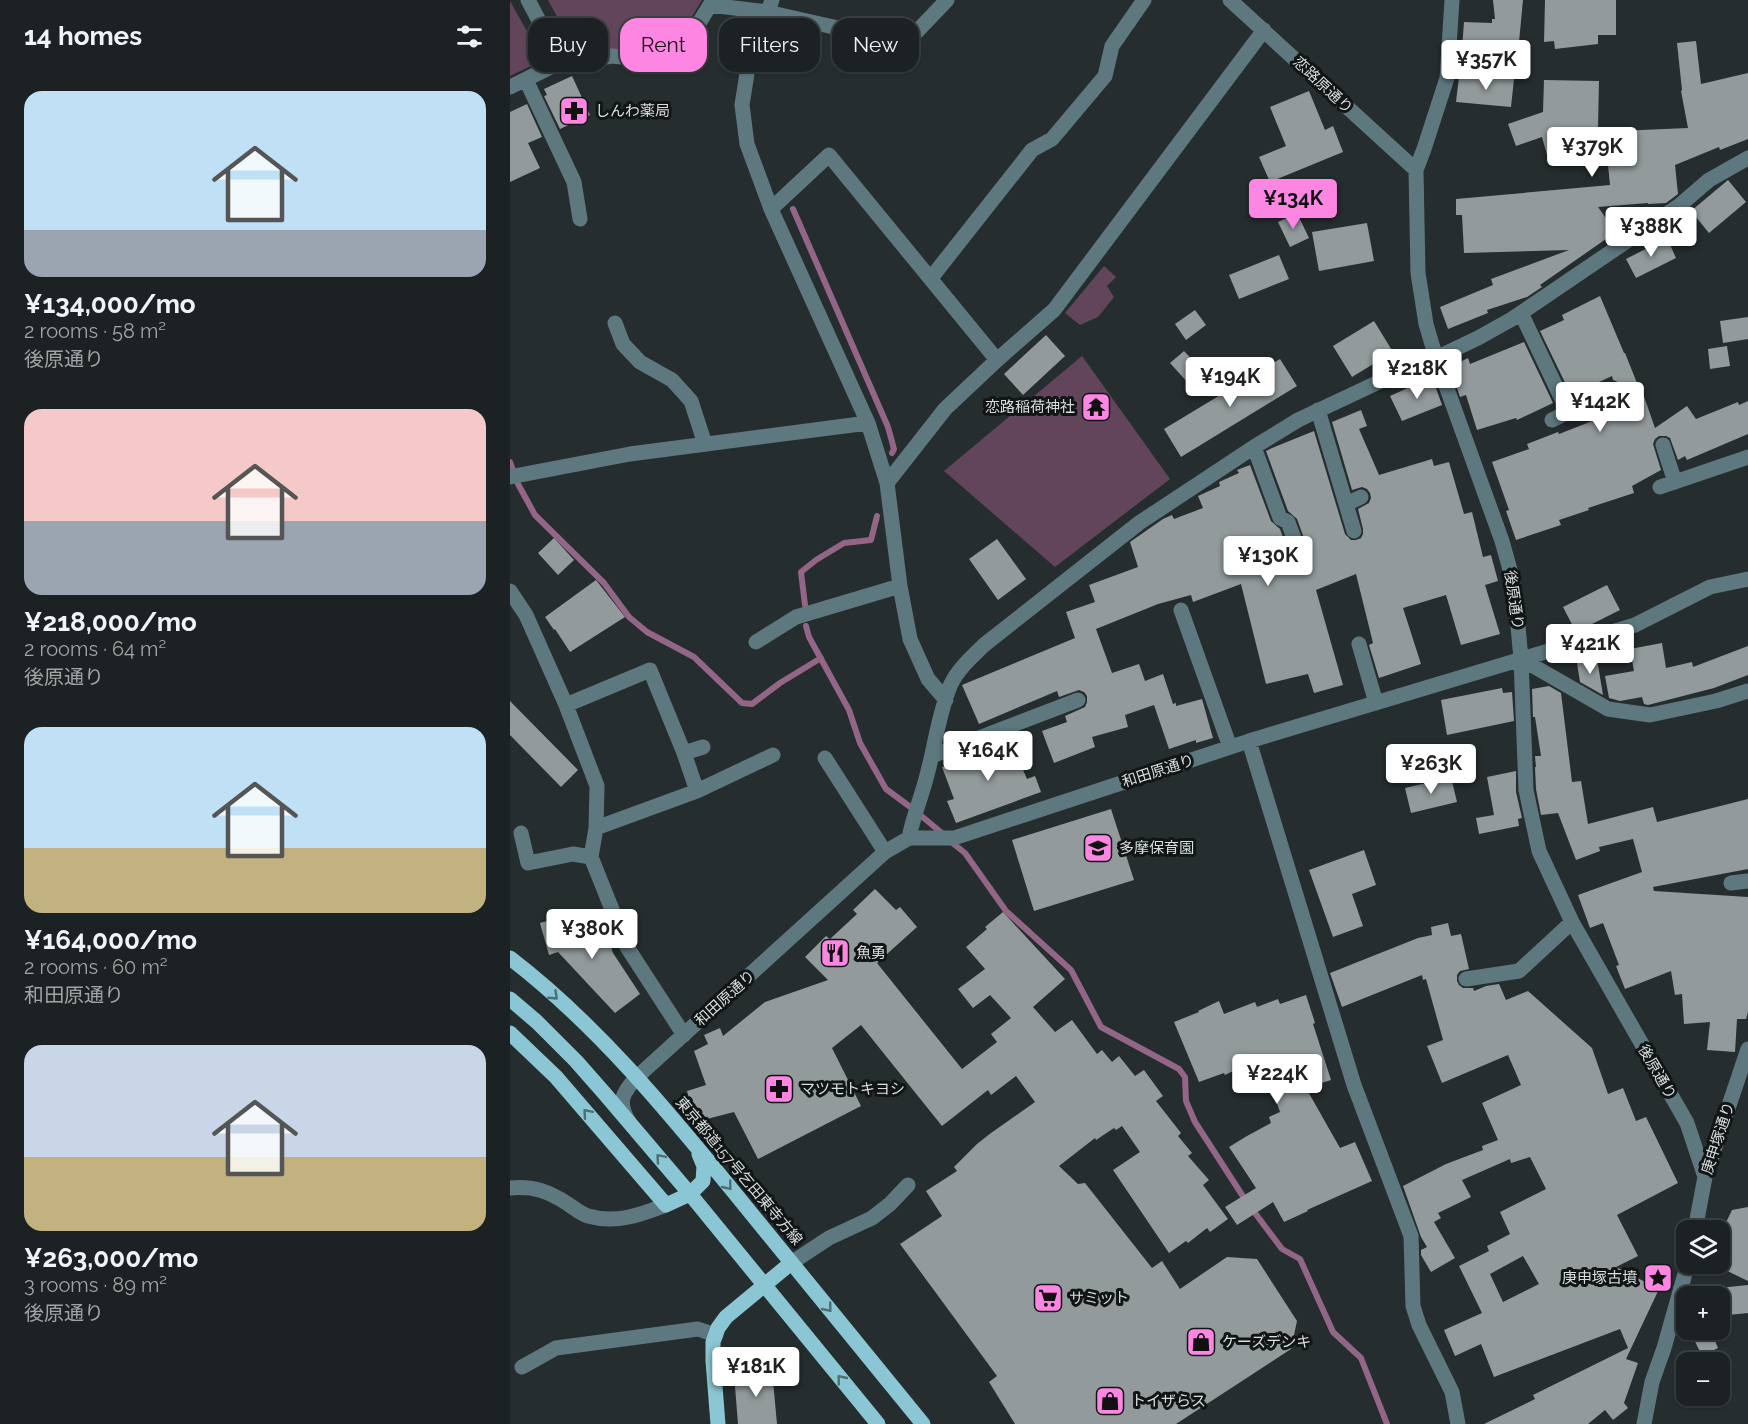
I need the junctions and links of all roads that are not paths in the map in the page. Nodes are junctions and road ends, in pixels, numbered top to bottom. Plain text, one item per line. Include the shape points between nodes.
1 (528, 0) edge
2 (947, 0) edge
3 (1143, 0) edge
4 (1230, 0) edge
5 (1452, 0) edge
6 (769, 6) edge
7 (538, 18) edge
8 (1264, 30) junction
9 (608, 57) edge
10 (542, 72) edge
11 (526, 80) junction
12 (510, 87) edge
13 (1748, 158) edge
14 (1416, 170) junction
15 (771, 209) junction
16 (580, 219) dead end
17 (931, 278) junction
18 (1521, 313) junction
19 (615, 323) dead end
20 (1436, 357) junction
21 (997, 360) junction
22 (1612, 390) dead end
23 (1318, 410) junction
24 (1568, 412) junction
25 (1552, 420) dead end
26 (868, 423) junction
27 (705, 444) junction
28 (1663, 445) dead end
29 (1254, 447) junction
30 (1748, 458) edge
31 (510, 477) edge
32 (1675, 482) junction
33 (887, 483) junction
34 (1659, 487) dead end
35 (1361, 497) dead end
36 (1346, 504) junction
37 (1354, 531) dead end
38 (1296, 544) dead end
39 (1748, 579) edge
40 (900, 586) junction
41 (510, 591) edge
42 (1181, 610) dead end
43 (756, 642) dead end
44 (1359, 644) dead end
45 (1521, 659) junction
46 (1748, 691) edge
47 (946, 700) junction
48 (1078, 700) dead end
49 (1376, 703) junction
50 (566, 705) junction
51 (1249, 741) junction
52 (703, 747) dead end
53 (1230, 747) junction
54 (684, 753) junction
55 (773, 755) dead end
56 (932, 756) junction
57 (825, 758) dead end
58 (697, 791) junction
59 (597, 828) junction
60 (520, 833) dead end
61 (909, 838) junction
62 (885, 852) junction
63 (591, 857) junction
64 (1748, 881) edge
65 (1731, 883) dead end
66 (1572, 922) junction
67 (510, 958) edge
68 (1466, 979) dead end
69 (510, 999) edge
70 (510, 1033) edge
71 (684, 1035) junction
72 (1748, 1051) edge
73 (637, 1077) junction
74 (628, 1122) junction
75 (697, 1148) junction
76 (1705, 1177) junction
77 (908, 1185) dead end
78 (510, 1188) edge
79 (690, 1194) junction
80 (666, 1205) junction
81 (1697, 1220) edge
82 (791, 1263) junction
83 (1685, 1274) edge
84 (764, 1284) junction
85 (716, 1335) junction
86 (522, 1367) dead end
87 (718, 1424) edge
88 (878, 1424) edge
89 (923, 1424) edge
90 (1458, 1424) edge
91 (1644, 1424) edge

1 - 7 street
2 - 6 street via 902,47 885,58 857,44 838,28
3 - 17 street via 1112,46 1105,76 1052,139 1032,150
4 - 8 street, 恋路原通り
5 - 14 street, 後原通り via 1447,78
6 - 9 street via 710,5 675,62
6 - 15 street via 748,67 742,105 747,144
8 - 14 street, 恋路原通り
8 - 21 street via 1054,310
10 - 11 street
11 - 12 street
11 - 16 street via 574,182
13 - 18 street via 1709,180 1680,205
14 - 20 street, 後原通り via 1418,273
15 - 17 street via 829,155
15 - 26 street
17 - 21 street
18 - 20 street
18 - 24 street
19 - 27 street via 623,344 640,362 672,380 691,400
20 - 23 street
20 - 45 street, 後原通り via 1502,541 1515,593
21 - 33 street via 945,410
22 - 24 street
23 - 29 street
23 - 36 street
24 - 25 street
26 - 27 street
26 - 33 street
27 - 31 street
28 - 32 street
29 - 38 street via 1280,518 1288,522
29 - 47 street via 1139,523 984,645 964,665
30 - 32 street
32 - 34 street
33 - 40 street
35 - 36 street
36 - 37 street
39 - 45 street, 和田原通り via 1710,587 1635,625
40 - 43 street via 796,617
40 - 47 street via 910,639 928,679
41 - 50 street via 526,615
42 - 53 street
44 - 49 street
45 - 46 street via 1608,709 1650,715
45 - 49 street, 和田原通り
45 - 66 street, 後原通り via 1526,790 1532,825 1539,851
47 - 56 street
48 - 56 street
49 - 51 street, 和田原通り
50 - 54 street via 650,670
50 - 59 street via 597,786
51 - 53 street, 和田原通り
51 - 90 street via 1354,1086 1411,1236 1413,1306 1452,1392
52 - 54 street
53 - 61 street, 和田原通り via 954,838
54 - 58 street
55 - 58 street
56 - 61 street
57 - 62 street
58 - 59 street
59 - 63 street
60 - 63 street via 528,863 573,854
61 - 62 street, 和田原通り
62 - 71 street, 和田原通り
63 - 71 street via 627,947
64 - 65 street
66 - 68 street via 1519,971
66 - 76 street, 後原通り via 1687,1124
67 -> 73 main road, 東京都道157号乞田東寺方線 via 602,1040
69 - 74 main road via 576,1060
80 -> 70 main road via 556,1077
71 - 73 street, 和田原通り
72 - 76 street, 庚申塚通り
73 - 74 street, 和田原通り via 622,1100
73 - 75 main road, 東京都道157号乞田東寺方線
79 -> 74 main road
75 - 79 main road via 704,1166 703,1181
75 -> 82 main road, 東京都道157号乞田東寺方線
76 - 81 street, 庚申塚通り
77 - 82 street via 872,1218 829,1238
78 - 80 street via 550,1192 586,1216 607,1219 636,1217
79 - 80 main road
79 - 84 main road
82 - 84 main road
82 -> 89 main road, 東京都道157号乞田東寺方線
83 - 91 street via 1652,1382
84 - 85 main road via 726,1317
88 -> 84 main road
85 - 86 street via 698,1329 556,1348
85 - 87 main road via 713,1361

